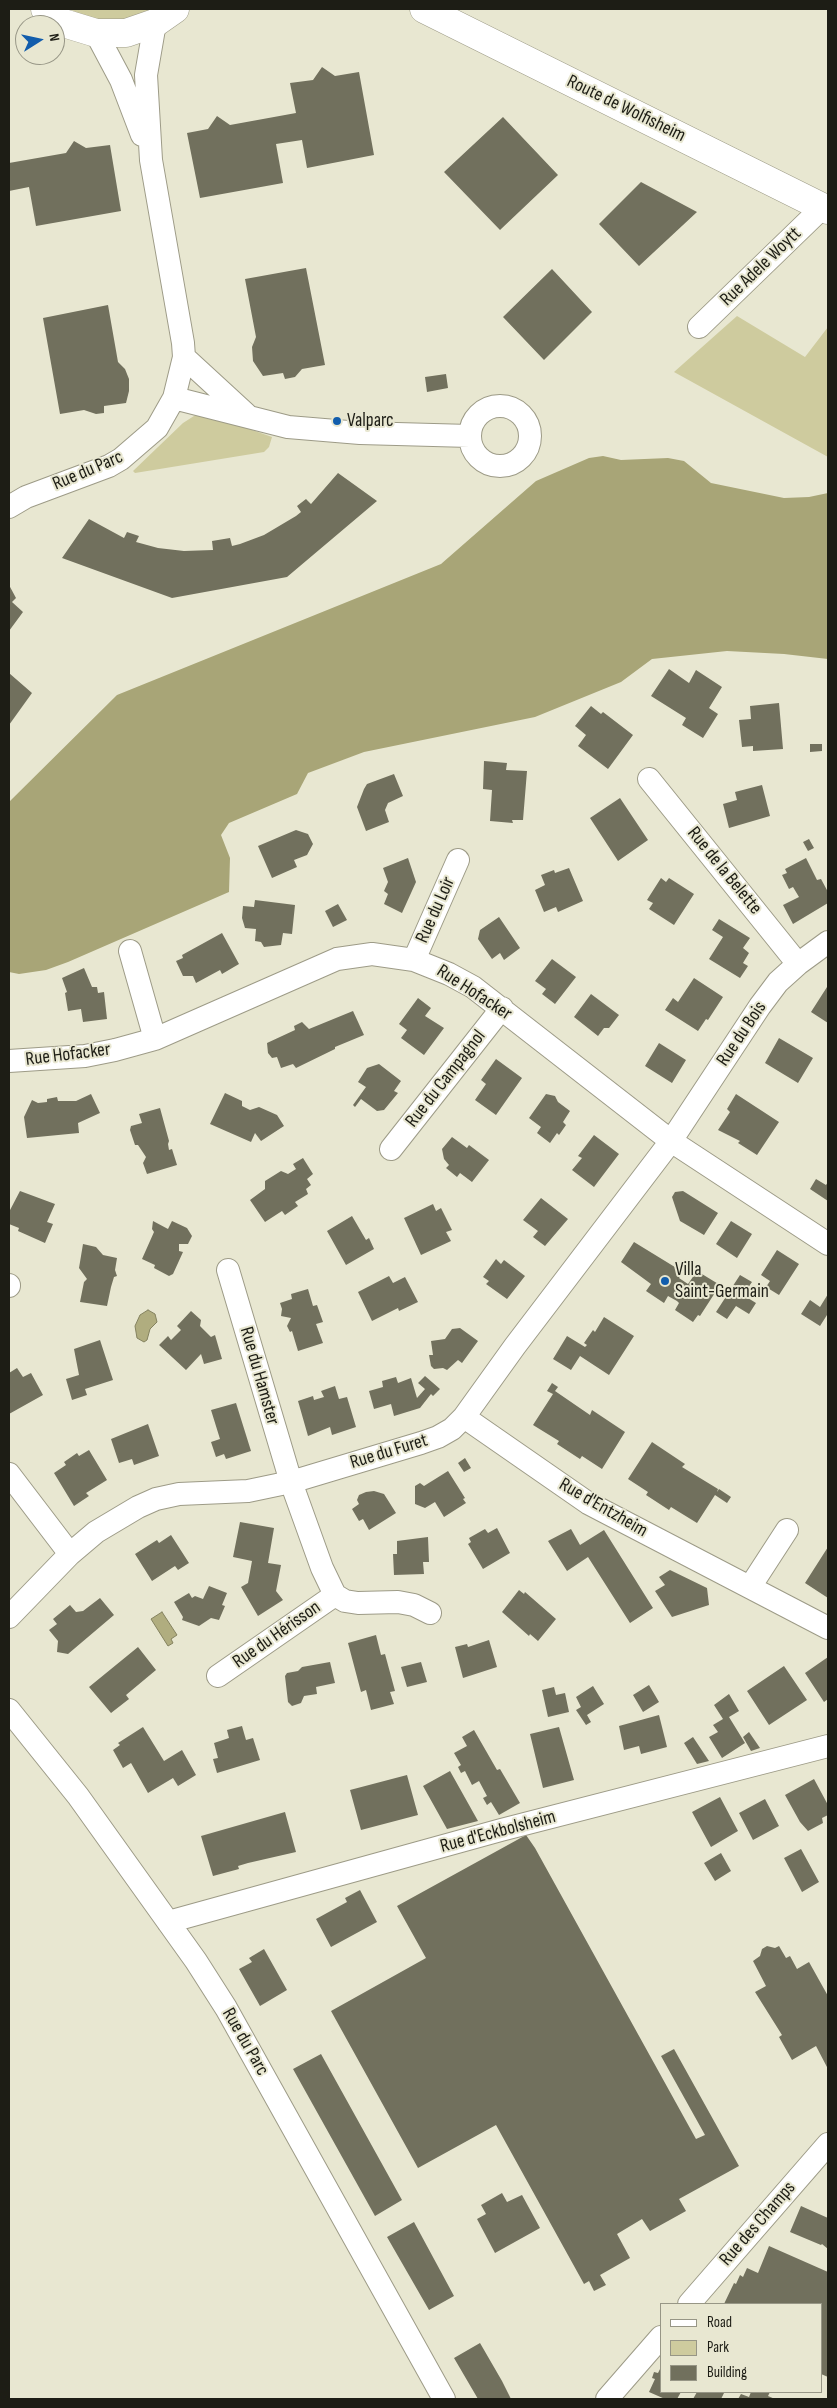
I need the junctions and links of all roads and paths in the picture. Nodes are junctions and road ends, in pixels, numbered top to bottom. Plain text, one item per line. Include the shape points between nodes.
1 (45, 9) edge
2 (424, 9) edge
3 (165, 16) edge
4 (96, 33) junction
5 (151, 160) junction
6 (826, 208) edge
7 (700, 327) dead end
8 (184, 357) junction
9 (174, 398) junction
10 (246, 415) junction
11 (470, 436) dead end
12 (9, 507) edge
13 (649, 779) dead end
14 (458, 860) dead end
15 (828, 942) edge
16 (130, 951) dead end
17 (414, 960) junction
18 (798, 964) junction
19 (502, 1008) junction
20 (155, 1039) junction
21 (9, 1061) edge
22 (671, 1141) junction
23 (391, 1149) dead end
24 (828, 1244) edge
25 (228, 1270) dead end
26 (464, 1417) junction
27 (9, 1474) edge
28 (291, 1482) junction
29 (787, 1530) dead end
30 (70, 1554) junction
31 (750, 1587) junction
32 (335, 1595) junction
33 (430, 1612) dead end
34 (9, 1617) edge
35 (828, 1628) edge
36 (218, 1676) dead end
37 (9, 1710) edge
38 (828, 1746) edge
39 (168, 1922) junction
40 (828, 2144) edge
41 (690, 2303) edge
42 (660, 2338) edge
43 (444, 2399) edge
44 (607, 2399) edge

1 - 4 main road via 60,22
2 - 6 main road, Route de Wolfisheim
3 - 4 main road via 126,33
3 - 5 street, Rue du Parc via 146,75
4 - 5 street, Rue du Parc via 121,80
5 - 8 street, Rue du Parc
6 - 7 street, Rue Adele Woytt
8 - 9 street, Rue du Parc
8 - 10 street
9 - 10 street
9 - 12 street, Rue du Parc via 156,428 121,459
10 - 11 street via 309,430
13 - 18 street, Rue de la Belette
14 - 17 street, Rue du Loir
15 - 18 street, Rue du Bois
16 - 20 street
17 - 19 street, Rue Hofacker via 449,974
17 - 20 street, Rue Hofacker via 372,954 337,958
18 - 22 street, Rue du Bois via 778,982 760,1006
19 - 22 street, Rue Hofacker
19 - 23 street, Rue du Campagnol
20 - 21 street, Rue Hofacker via 85,1056
22 - 24 street, Rue Hofacker
22 - 26 street, Rue du Furet
25 - 28 street, Rue du Hamster
26 - 28 street, Rue du Furet via 452,1429 430,1440
26 - 31 street, Rue d'Entzheim via 588,1503
27 - 30 street
28 - 30 street, Rue du Furet via 248,1491 179,1494 156,1499 118,1518
28 - 32 street, Rue du Hérisson
29 - 31 street
30 - 34 street, Rue du Furet
31 - 35 street, Rue d'Entzheim
32 - 33 street, Rue du Hérisson via 358,1603 398,1602
32 - 36 street, Rue du Hérisson
37 - 39 street, Rue du Parc via 78,1796
38 - 39 street, Rue d'Eckbolsheim via 501,1830
39 - 43 street, Rue du Parc via 226,2008
40 - 41 street, Rue des Champs
42 - 44 street

